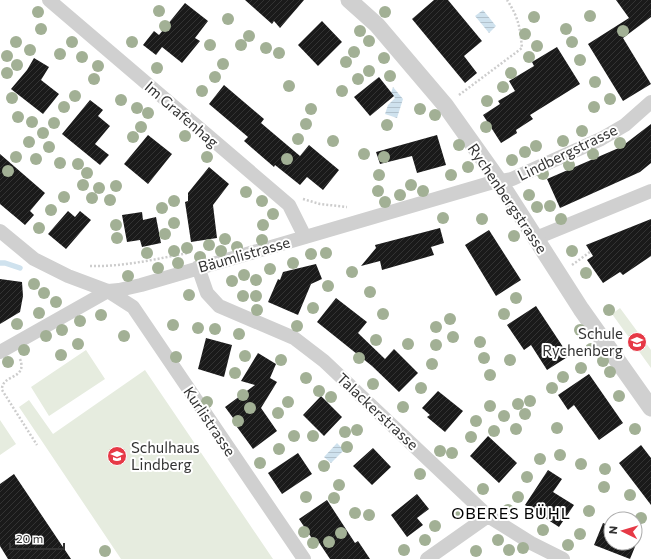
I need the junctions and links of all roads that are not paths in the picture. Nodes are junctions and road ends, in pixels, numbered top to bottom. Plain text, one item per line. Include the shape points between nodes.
1 (49, 0) edge
2 (349, 0) edge
3 (651, 102) edge
4 (499, 181) junction
5 (651, 191) edge
6 (0, 231) edge
7 (305, 237) junction
8 (536, 238) junction
9 (198, 267) junction
10 (108, 291) junction
11 (0, 352) edge
12 (651, 408) edge
13 (488, 516) junction
14 (304, 559) edge
15 (427, 559) edge
16 (563, 559) edge

1 - 7 street, Im Grafenhag via 288,205
2 - 4 street, Rychenbergstrasse via 378,25 445,105
3 - 4 street, Lindbergstrasse via 625,125 601,139 512,179
4 - 7 street, Bäumlistrasse
4 - 8 street, Rychenbergstrasse
5 - 8 street
6 - 10 street, Kurlistrasse via 34,259 68,276
7 - 9 street, Bäumlistrasse
8 - 12 street, Rychenbergstrasse via 581,309
9 - 10 street, Bäumlistrasse via 141,285
9 - 13 street, Talackerstrasse via 207,293 219,306 294,338 324,361
10 - 11 street, Bäumlistrasse
10 - 14 street, Kurlistrasse via 133,307
13 - 15 street
13 - 16 street, Talackerstrasse via 531,543

